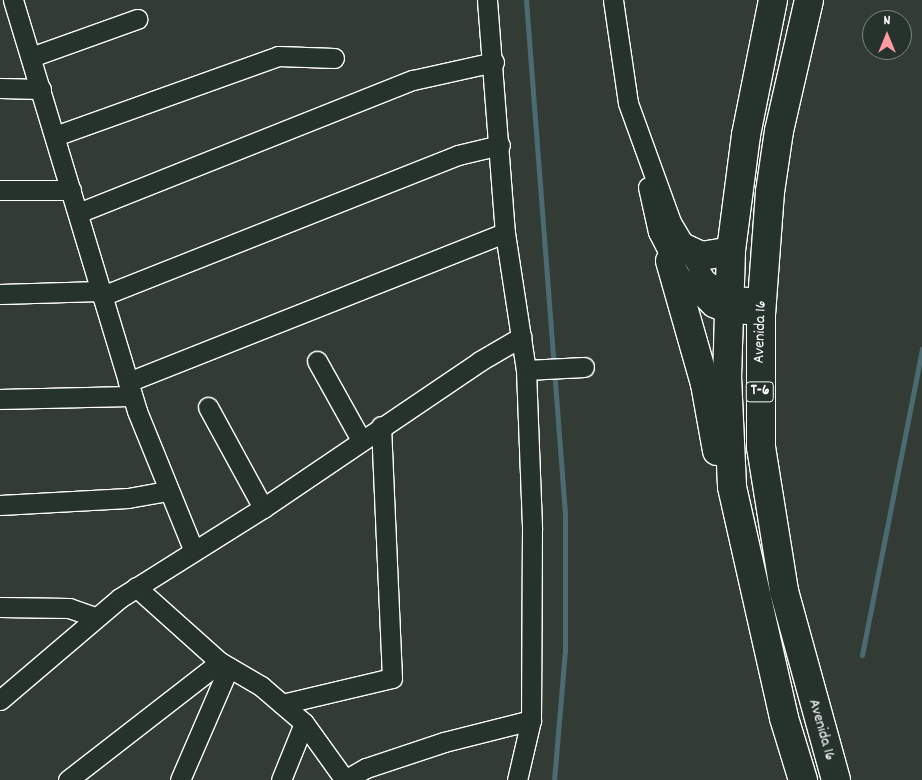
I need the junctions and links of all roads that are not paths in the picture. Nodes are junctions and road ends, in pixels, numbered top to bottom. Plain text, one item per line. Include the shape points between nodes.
1 (13, 0) edge
2 (487, 0) edge
3 (613, 0) edge
4 (773, 0) edge
5 (809, 0) edge
6 (137, 19) dead end
7 (31, 57) junction
8 (334, 58) dead end
9 (494, 62) junction
10 (0, 88) edge
11 (41, 89) junction
12 (55, 136) junction
13 (500, 145) junction
14 (0, 190) edge
15 (71, 190) junction
16 (78, 213) junction
17 (505, 233) junction
18 (730, 251) junction
19 (677, 254) junction
20 (101, 293) junction
21 (0, 294) edge
22 (728, 305) junction
23 (762, 306) junction
24 (521, 338) junction
25 (317, 360) dead end
26 (584, 367) dead end
27 (526, 370) junction
28 (130, 389) junction
29 (0, 399) edge
30 (208, 407) dead end
31 (381, 426) junction
32 (361, 440) junction
33 (732, 487) junction
34 (166, 491) junction
35 (0, 505) edge
36 (263, 508) junction
37 (193, 549) junction
38 (136, 587) junction
39 (0, 607) edge
40 (95, 617) junction
41 (224, 665) junction
42 (0, 700) edge
43 (282, 704) junction
44 (532, 720) junction
45 (304, 723) junction
46 (68, 780) edge
47 (180, 780) edge
48 (281, 780) edge
49 (345, 780) edge
50 (517, 780) edge
51 (803, 780) edge
52 (836, 780) edge

1 - 7 street
2 - 9 street
3 - 19 street via 628,103
4 - 18 highway, Avenida 16 / T-6 via 746,135
5 - 23 highway, Avenida 16 / T-6 via 779,131
6 - 7 street
7 - 11 street
8 - 12 street via 278,56
9 - 13 street
9 - 16 street via 413,80
10 - 11 street
11 - 12 street
12 - 15 street
13 - 17 street
13 - 20 street via 458,155
14 - 15 street
15 - 16 street
16 - 20 street
17 - 24 street
17 - 28 street
18 - 19 highway via 724,255
18 - 22 highway, Avenida 16 / T-6
19 - 22 street
19 - 33 highway, T-6 via 718,458
20 - 21 street
20 - 28 street
22 - 23 street
22 - 33 highway, Avenida 16 / T-6
23 - 52 highway, Avenida 16 / T-6 via 761,447 771,518 801,661
24 - 27 street
24 - 31 street
25 - 32 street
26 - 27 street
27 - 44 street via 534,622
28 - 29 street
28 - 34 street
30 - 36 street
31 - 32 street
31 - 43 street via 392,678
32 - 36 street
33 - 51 highway, Avenida 16 / T-6 via 784,718
34 - 35 street via 128,498
34 - 37 street
36 - 37 street
37 - 38 street
38 - 40 street
38 - 41 street
39 - 40 street via 69,608
40 - 42 street
41 - 43 street
41 - 46 street
41 - 47 street
43 - 45 street
44 - 49 street via 444,742 366,768
44 - 50 street
45 - 48 street
45 - 49 street

